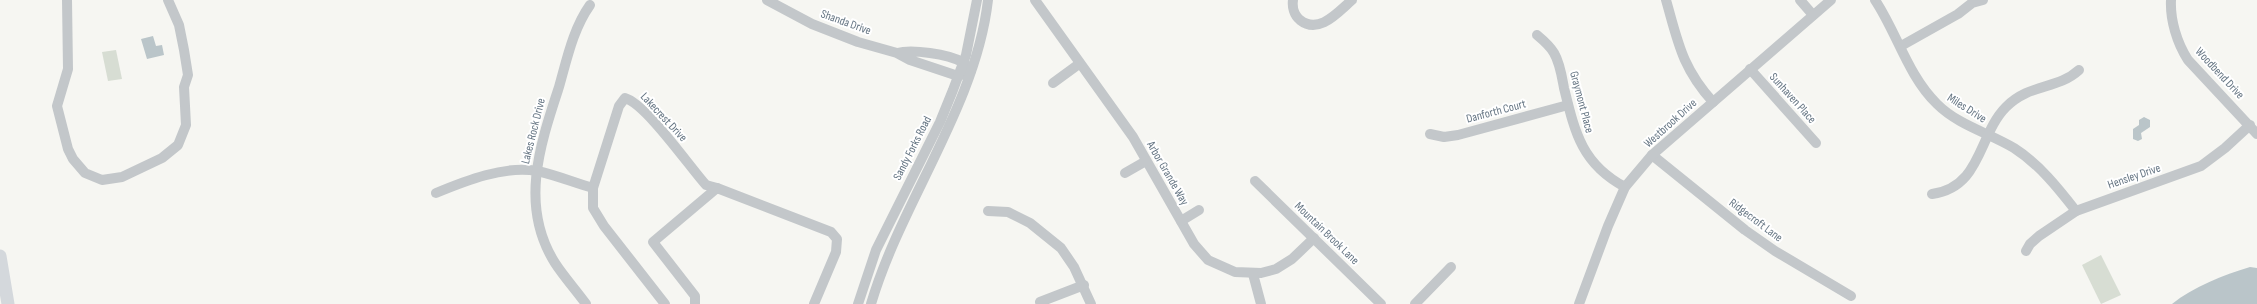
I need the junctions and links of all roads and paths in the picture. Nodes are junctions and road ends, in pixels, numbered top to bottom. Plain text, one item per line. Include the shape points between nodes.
1 (67, 0) edge
2 (168, 0) edge
3 (767, 0) edge
4 (977, 0) edge
5 (988, 0) edge
6 (1035, 0) edge
7 (1293, 0) edge
8 (1352, 0) edge
9 (1666, 0) edge
10 (1800, 0) edge
11 (1831, 0) edge
12 (1875, 0) edge
13 (1982, 0) edge
14 (2171, 0) edge
15 (590, 5) dead end
16 (1813, 15) junction
17 (1538, 35) dead end
18 (1901, 46) junction
19 (897, 53) junction
20 (963, 62) junction
21 (1079, 64) junction
22 (1750, 69) junction
23 (2079, 70) dead end
24 (971, 71) junction
25 (958, 76) junction
26 (1053, 83) dead end
27 (1713, 102) junction
28 (1568, 105) junction
29 (2250, 125) junction
30 (1430, 134) dead end
31 (2257, 134) edge
32 (1989, 136) junction
33 (1816, 143) dead end
34 (1652, 155) junction
35 (1146, 161) junction
36 (536, 171) junction
37 (1125, 173) dead end
38 (1255, 181) dead end
39 (1625, 187) junction
40 (593, 188) junction
41 (717, 188) junction
42 (436, 193) dead end
43 (1932, 194) dead end
44 (1199, 210) dead end
45 (2076, 210) junction
46 (988, 211) dead end
47 (1181, 220) junction
48 (1314, 238) junction
49 (2026, 251) dead end
50 (0, 256) edge
51 (1451, 267) dead end
52 (1253, 274) junction
53 (1084, 284) junction
54 (1851, 296) dead end
55 (1040, 302) dead end
56 (8, 304) edge
57 (586, 304) edge
58 (665, 304) edge
59 (695, 304) edge
60 (814, 304) edge
61 (858, 304) edge
62 (871, 304) edge
63 (1091, 304) edge
64 (1261, 304) edge
65 (1381, 304) edge
66 (1415, 304) edge
67 (1578, 304) edge

1 - 2 street via 68,69 57,106 73,159 85,173 102,180 122,177 162,158 178,145 186,125 184,87 188,75 179,25
3 - 19 street, Shanda Drive via 839,35
4 - 20 street, Sandy Forks Road
5 - 24 street, Sandy Forks Road via 984,26
6 - 21 street, Arbor Grande Way
7 - 8 street via 1292,7 1298,18 1306,24 1318,25 1329,20
9 - 27 street via 1690,74
10 - 16 street
11 - 16 street, Westbrook Drive
12 - 18 street, Miles Drive
13 - 18 street via 1972,3 1958,14
14 - 29 street, Woodbend Drive via 2181,49 2188,60
15 - 36 street, Lakes Rock Drive via 579,20 551,110
16 - 22 street, Westbrook Drive
17 - 28 street, Graymont Place via 1554,53
18 - 32 street, Miles Drive via 1919,80 1937,104
19 - 20 street, Shanda Drive via 909,50
19 - 25 street, Shanda Drive
20 - 24 street
20 - 25 street, Sandy Forks Road
21 - 26 street
21 - 35 street, Arbor Grande Way via 1133,137
22 - 27 street, Westbrook Drive
22 - 33 street, Sunhaven Place
23 - 32 street via 2064,81 2026,91 2018,96 1995,119
24 - 25 street
24 - 62 street, Sandy Forks Road via 892,246
25 - 61 street, Sandy Forks Road via 940,122 876,250
27 - 34 street, Westbrook Drive
28 - 30 street, Danforth Court via 1458,135 1444,137
28 - 39 street, Graymont Place via 1575,133 1583,150 1610,180
29 - 31 street, Woodbend Drive
29 - 45 street, Hensley Drive via 2200,166
32 - 43 street via 1968,174 1951,188
32 - 45 street, Miles Drive via 2014,149 2050,179
34 - 39 street, Westbrook Drive
34 - 54 street, Ridgecroft Lane via 1745,230
35 - 37 street
35 - 47 street, Arbor Grande Way
36 - 40 street
36 - 42 street via 499,172 462,182
36 - 57 street, Lakes Rock Drive via 535,200 543,237 555,263
38 - 48 street, Mountain Brook Lane
39 - 67 street, Westbrook Drive
40 - 41 street, Lakecrest Drive via 619,106 625,98 631,100 651,119 706,185
40 - 58 street, Lakecrest Drive via 593,208 604,226
41 - 59 street via 653,242 695,296
41 - 60 street, Lakecrest Drive via 831,232 838,239 836,252
44 - 47 street
45 - 49 street, Hensley Drive via 2030,244
46 - 53 street via 1008,212 1030,223 1060,248
47 - 52 street, Arbor Grande Way via 1194,244 1208,260 1235,272
48 - 52 street, Arbor Grande Way via 1292,259 1276,269
48 - 65 street, Mountain Brook Lane
50 - 56 main road
51 - 66 street
52 - 64 street
53 - 55 street
53 - 63 street

